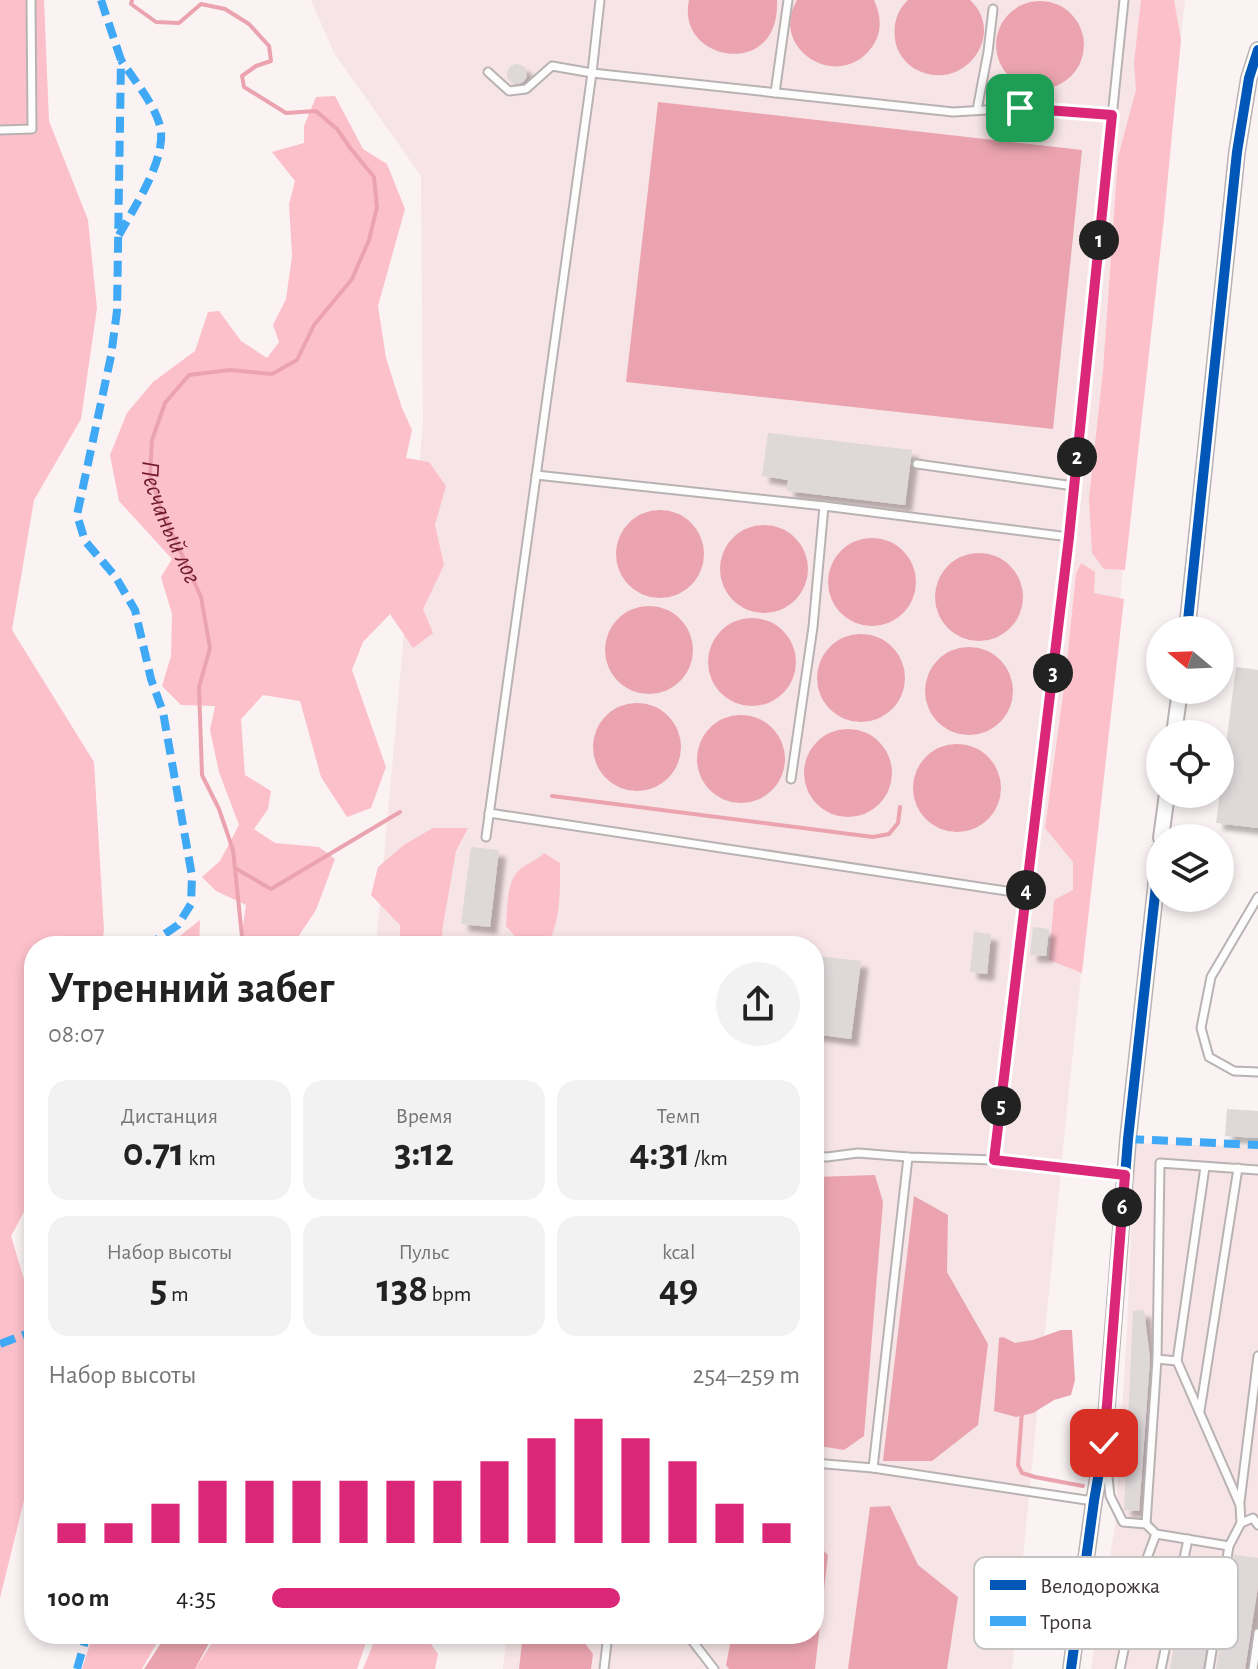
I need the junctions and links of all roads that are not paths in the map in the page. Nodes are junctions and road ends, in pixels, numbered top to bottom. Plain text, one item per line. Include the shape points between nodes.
1 (31, 0) edge
2 (600, 0) edge
3 (788, 0) edge
4 (1124, 0) edge
5 (993, 9) dead end
6 (1258, 50) edge
7 (488, 72) dead end
8 (592, 73) junction
9 (775, 93) junction
10 (977, 110) junction
11 (1112, 115) junction
12 (0, 130) edge
13 (917, 464) dead end
14 (536, 475) junction
15 (1074, 486) junction
16 (824, 506) junction
17 (1069, 537) junction
18 (1188, 616) edge
19 (791, 779) dead end
20 (489, 813) junction
21 (486, 837) dead end
22 (1026, 894) junction
23 (1258, 897) edge
24 (1153, 912) edge
25 (1258, 1072) edge
26 (824, 1157) edge
27 (908, 1157) junction
28 (994, 1160) junction
29 (1205, 1167) junction
30 (1238, 1168) junction
31 (1258, 1170) edge
32 (1125, 1175) junction
33 (1258, 1356) edge
34 (1157, 1359) junction
35 (1177, 1361) junction
36 (1200, 1411) junction
37 (1104, 1443) junction
38 (824, 1464) edge
39 (873, 1468) junction
40 (1094, 1501) junction
41 (1240, 1505) junction
42 (1258, 1509) edge
43 (1256, 1522) edge
44 (1241, 1523) junction
45 (1146, 1524) junction
46 (1156, 1534) junction
47 (1188, 1539) junction
48 (1229, 1546) junction
49 (1086, 1557) edge
50 (1147, 1557) edge
51 (1184, 1557) edge
52 (1227, 1557) edge
53 (1258, 1633) edge
54 (607, 1644) edge
55 (695, 1644) edge
56 (1074, 1649) edge
57 (1124, 1649) edge
58 (1165, 1649) edge
59 (1212, 1649) edge
60 (604, 1669) edge
61 (714, 1669) edge
62 (1071, 1669) edge
63 (1120, 1669) edge
64 (1161, 1669) edge
65 (1209, 1669) edge
66 (1253, 1669) edge

1 - 12 lane via 32,129
2 - 8 lane
3 - 9 lane
4 - 11 lane
5 - 10 lane
6 - 18 street via 1237,152
7 - 8 lane via 509,91 526,89 552,66
8 - 9 lane
8 - 14 lane
9 - 10 lane via 953,112
10 - 11 lane
11 - 15 lane
13 - 15 lane
14 - 16 lane
14 - 20 lane
15 - 17 lane
16 - 17 lane
16 - 19 lane
17 - 22 lane
20 - 21 lane
20 - 22 lane
22 - 28 lane
23 - 25 lane via 1211,977 1201,1028 1209,1057 1234,1071
24 - 32 street
26 - 27 lane
27 - 28 lane
27 - 39 lane
28 - 32 lane
29 - 30 lane
29 - 34 lane via 1160,1163
29 - 35 lane
30 - 31 lane
30 - 36 lane
32 - 37 street
33 - 41 lane
34 - 35 lane
34 - 45 lane
35 - 36 lane
36 - 41 lane
37 - 40 street
37 - 45 lane via 1110,1496 1123,1522
38 - 39 lane
39 - 40 lane
40 - 49 street
41 - 44 lane
42 - 43 lane
43 - 44 lane
44 - 48 lane
45 - 46 lane
46 - 47 lane
46 - 50 lane
47 - 48 lane
47 - 51 lane
48 - 52 lane
53 - 66 lane
54 - 60 lane
55 - 61 lane
56 - 62 street
57 - 63 lane
58 - 64 lane
59 - 65 lane

